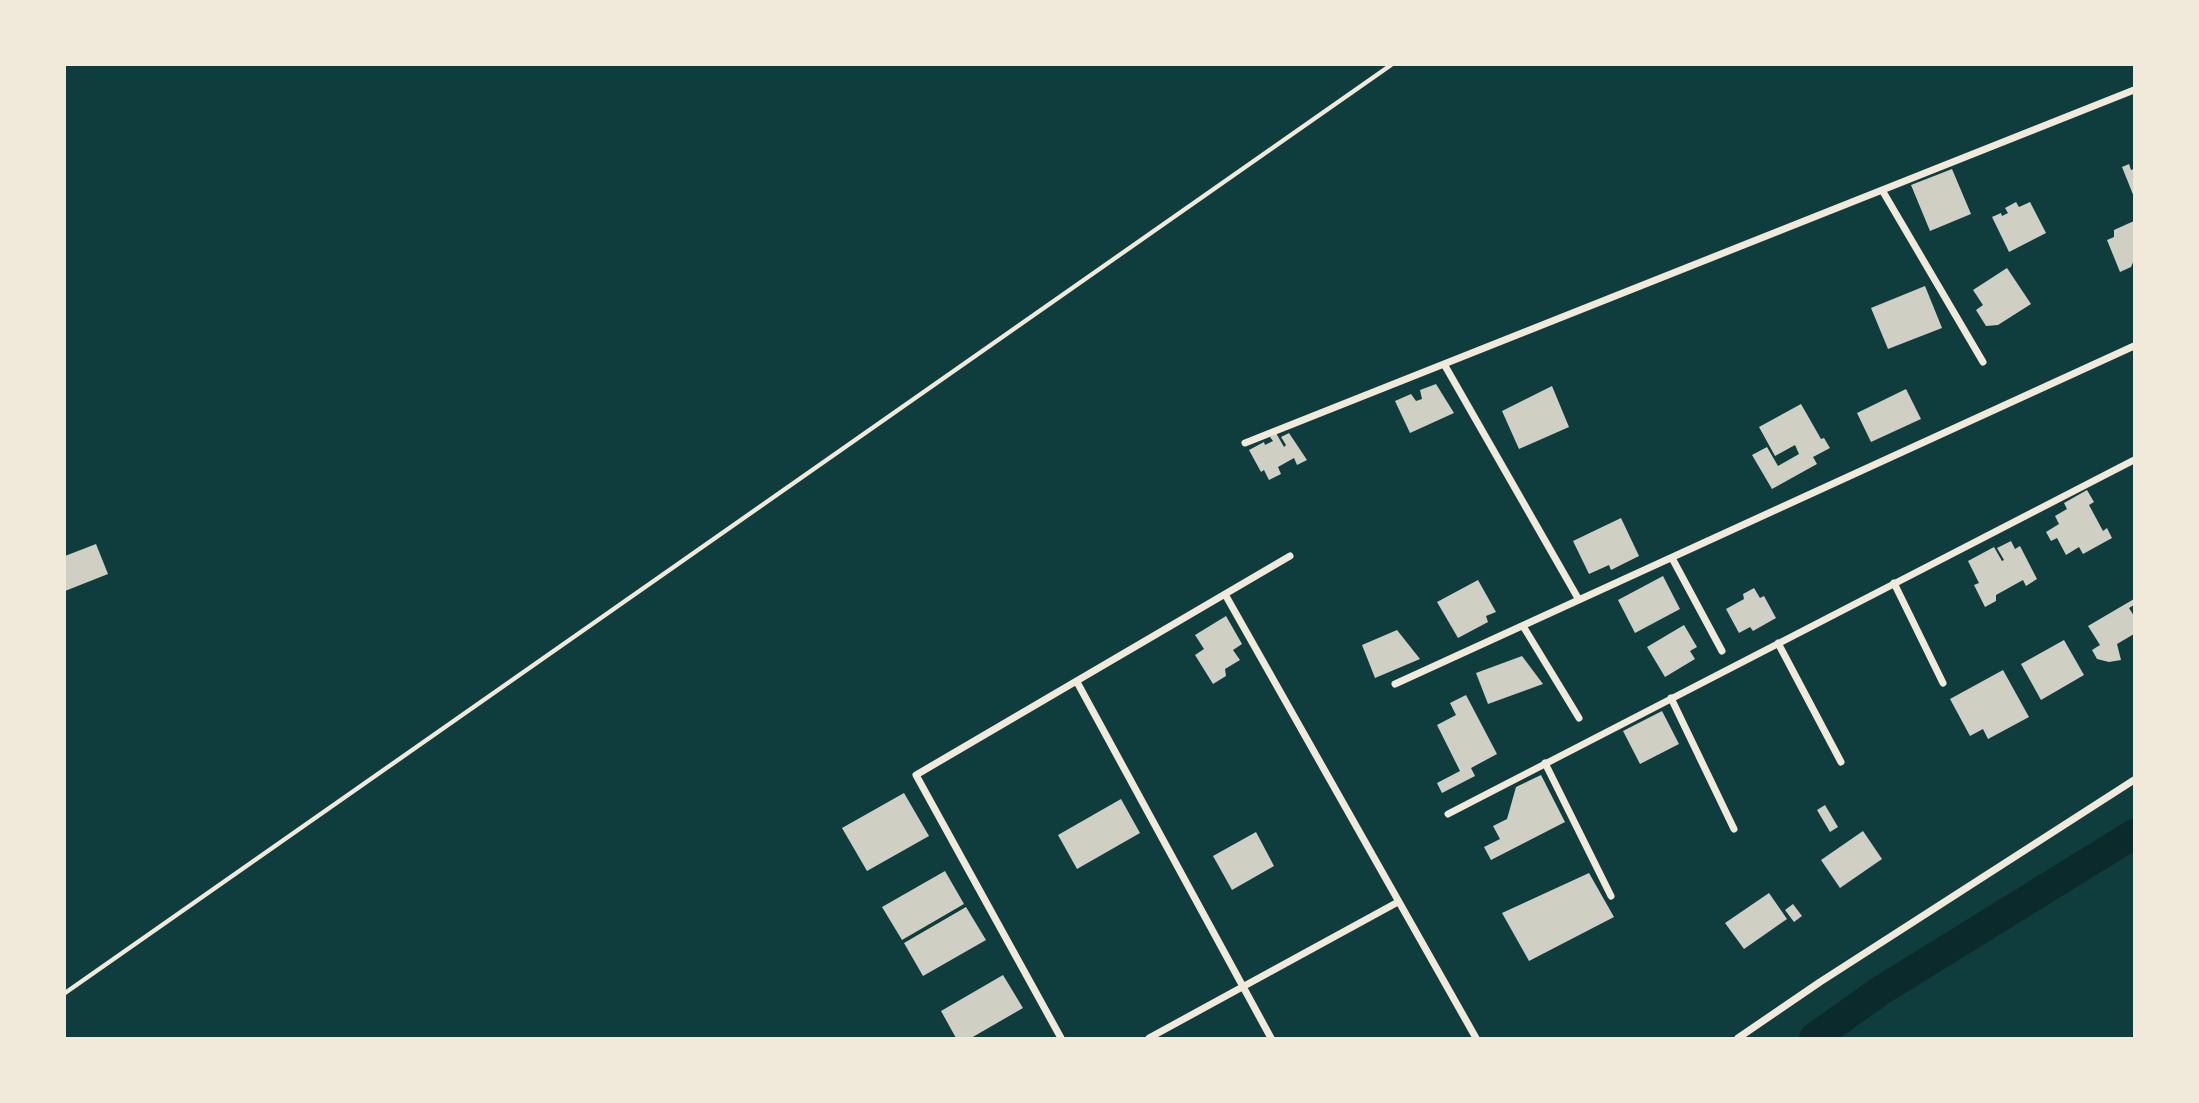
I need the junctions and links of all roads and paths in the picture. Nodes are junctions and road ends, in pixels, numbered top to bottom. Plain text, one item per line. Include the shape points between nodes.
1 (1391, 65) edge
2 (2134, 90) edge
3 (1882, 190) junction
4 (2134, 346) edge
5 (1983, 362) dead end
6 (1444, 364) junction
7 (1245, 443) dead end
8 (2134, 460) edge
9 (1290, 556) dead end
10 (1672, 558) junction
11 (1894, 583) junction
12 (1226, 596) junction
13 (1579, 600) junction
14 (1522, 626) junction
15 (1778, 643) junction
16 (1722, 651) dead end
17 (1077, 682) junction
18 (1943, 683) dead end
19 (1395, 684) dead end
20 (1671, 698) junction
21 (1579, 718) dead end
22 (1841, 762) dead end
23 (1545, 763) junction
24 (2134, 780) edge
25 (1448, 814) dead end
26 (1734, 829) dead end
27 (1611, 896) dead end
28 (1398, 902) junction
29 (1244, 986) junction
30 (65, 993) edge
31 (1061, 1038) edge
32 (1149, 1038) edge
33 (1271, 1038) edge
34 (1476, 1038) edge
35 (1738, 1038) edge

1 - 30 lane
2 - 3 street
3 - 5 street
3 - 6 street
4 - 10 street
6 - 7 street
6 - 13 street
8 - 11 street
9 - 12 street
10 - 13 street
10 - 16 street
11 - 15 street
11 - 18 street
12 - 17 street
12 - 28 street
13 - 14 street
14 - 19 street
14 - 21 street
15 - 20 street
15 - 22 street
17 - 29 street
17 - 31 street via 916,775
20 - 23 street
20 - 26 street
23 - 25 street
23 - 27 street
24 - 35 street
28 - 29 street
28 - 34 street
29 - 32 street
29 - 33 street

